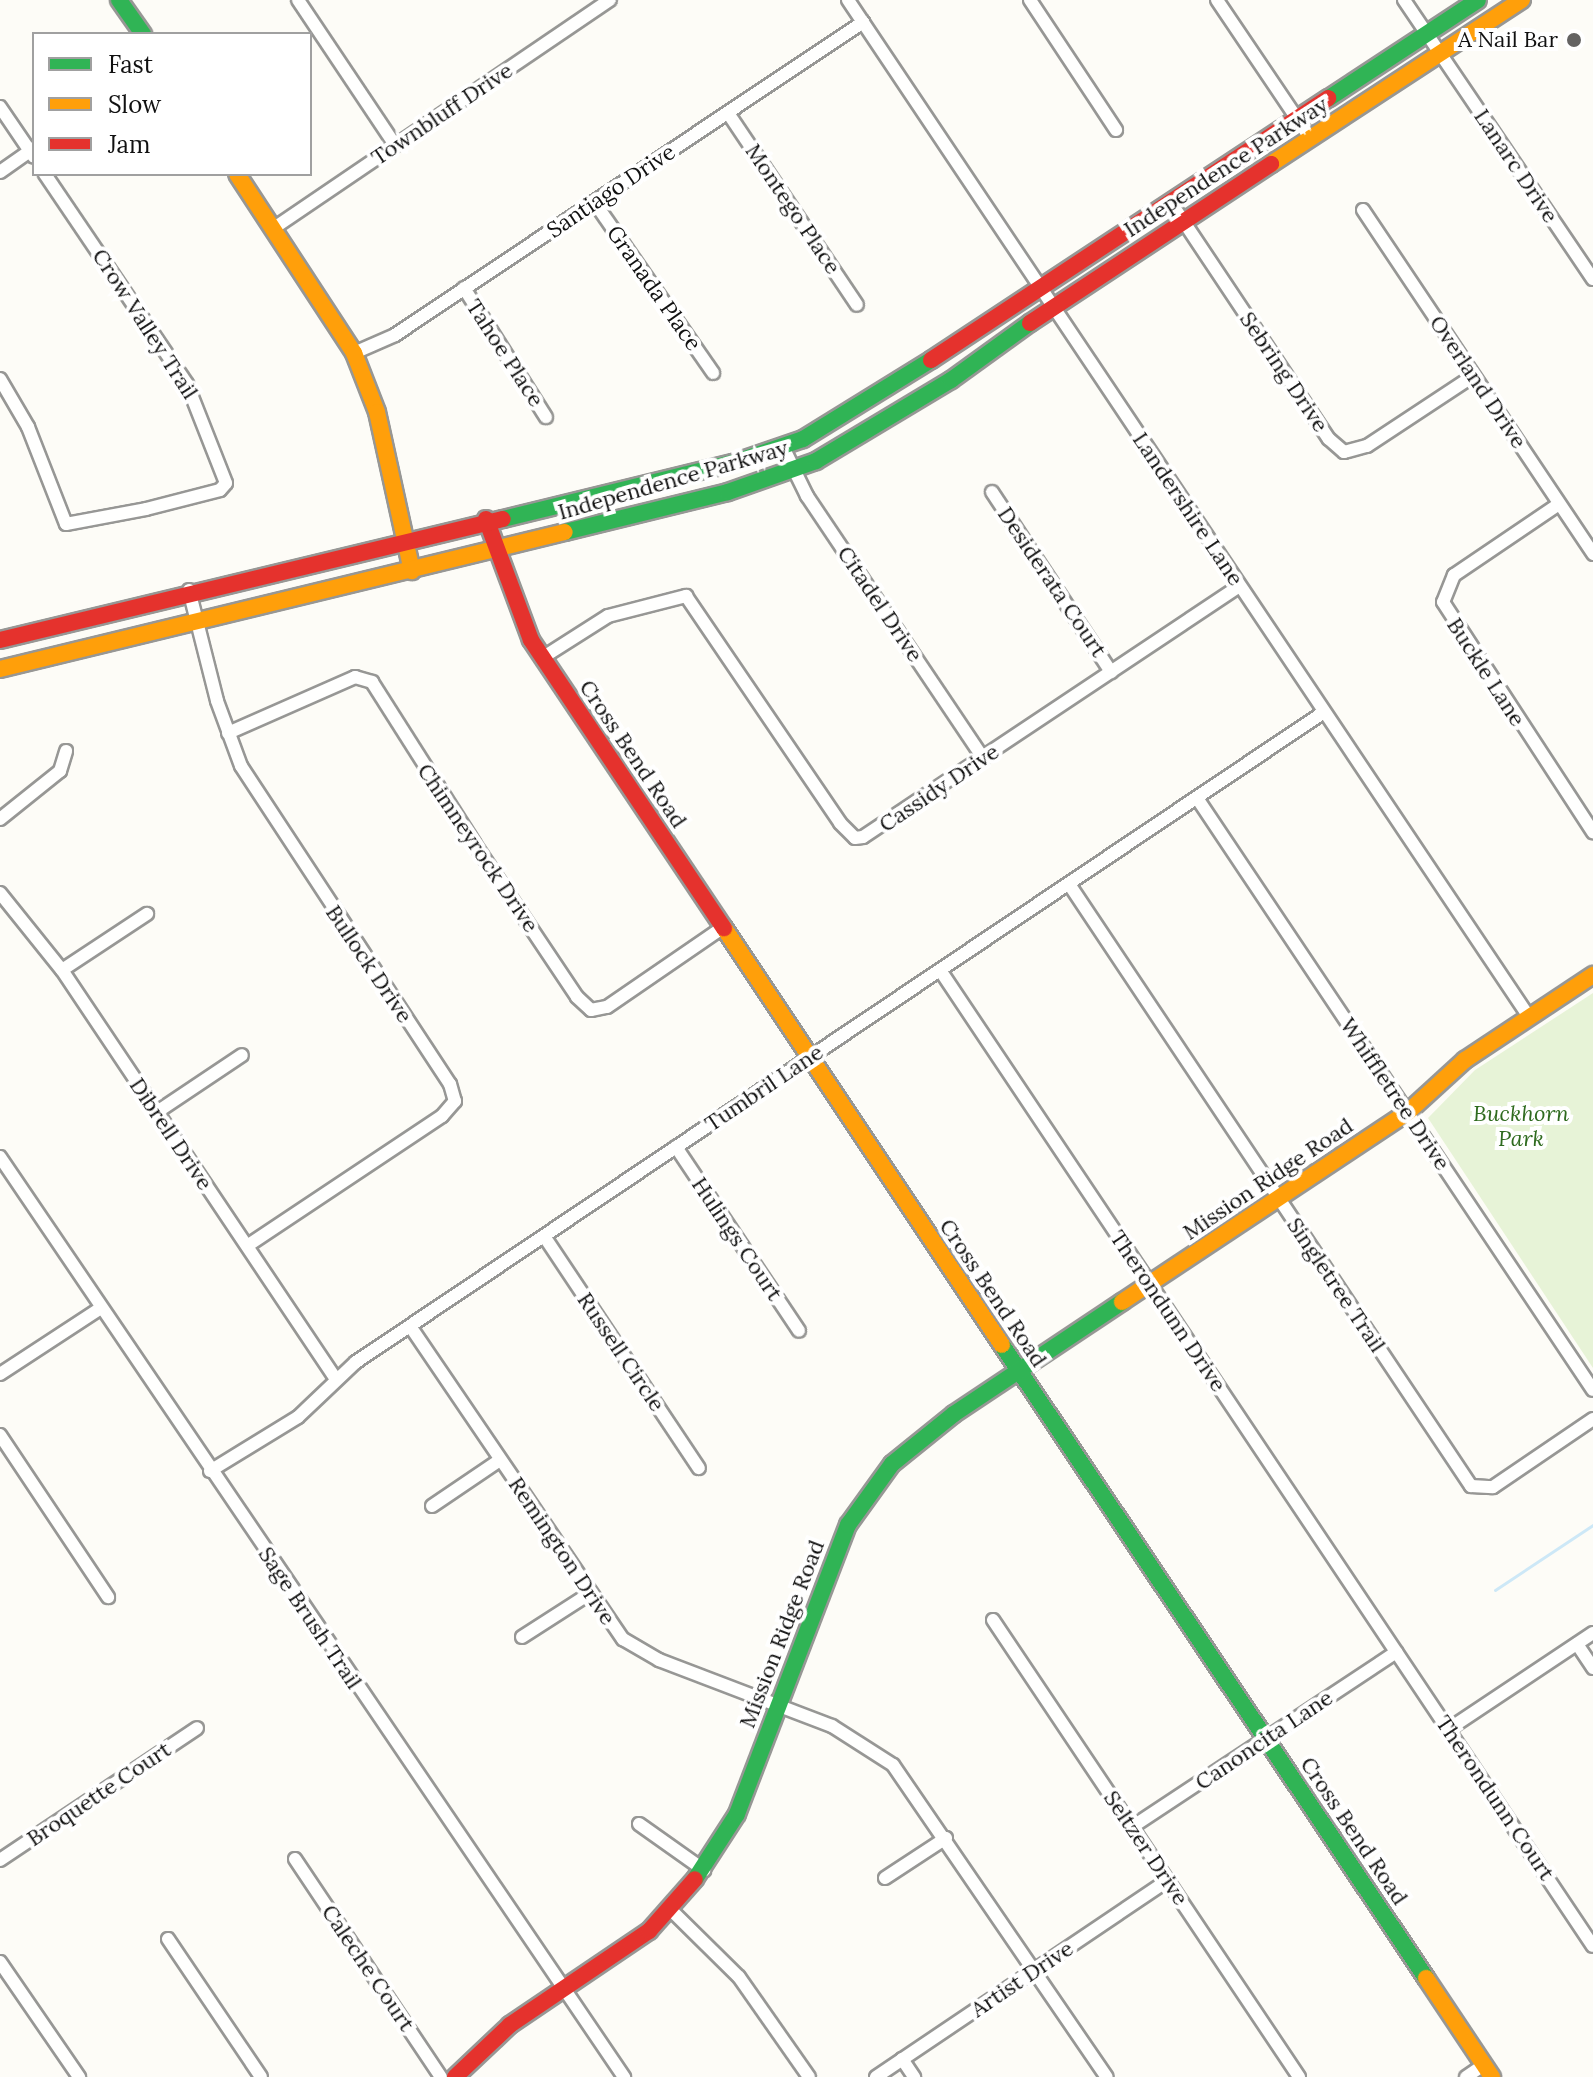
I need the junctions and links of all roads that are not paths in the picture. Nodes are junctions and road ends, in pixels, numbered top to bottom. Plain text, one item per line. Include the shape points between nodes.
1 (119, 0) edge
2 (298, 0) edge
3 (610, 0) edge
4 (848, 0) edge
5 (1030, 0) edge
6 (1217, 0) edge
7 (1404, 0) edge
8 (1478, 0) edge
9 (1522, 0) edge
10 (863, 22) junction
11 (142, 32) edge
12 (1427, 35) junction
13 (1440, 53) junction
14 (0, 107) edge
15 (728, 113) junction
16 (1297, 119) junction
17 (1116, 130) dead end
18 (1310, 138) junction
19 (395, 145) junction
20 (32, 151) edge
21 (32, 153) edge
22 (0, 172) edge
23 (46, 176) edge
24 (238, 176) edge
25 (1170, 201) junction
26 (595, 203) junction
27 (1363, 210) dead end
28 (1183, 221) junction
29 (274, 228) junction
30 (1593, 279) edge
31 (464, 288) junction
32 (1038, 289) junction
33 (857, 305) dead end
34 (1053, 306) junction
35 (354, 353) junction
36 (713, 373) dead end
37 (1473, 376) junction
38 (0, 379) edge
39 (546, 417) dead end
40 (783, 447) junction
41 (793, 471) junction
42 (992, 492) dead end
43 (1559, 504) junction
44 (486, 519) junction
45 (404, 539) junction
46 (496, 550) junction
47 (1593, 554) edge
48 (412, 571) junction
49 (1239, 586) junction
50 (189, 590) junction
51 (196, 622) junction
52 (0, 640) edge
53 (542, 658) junction
54 (0, 669) edge
55 (1111, 672) junction
56 (1324, 712) junction
57 (228, 733) junction
58 (66, 751) dead end
59 (983, 758) junction
60 (1197, 798) junction
61 (0, 819) edge
62 (1593, 832) edge
63 (1069, 884) junction
64 (0, 893) edge
65 (147, 914) dead end
66 (722, 928) junction
67 (62, 970) junction
68 (940, 970) junction
69 (1593, 975) edge
70 (1529, 1017) junction
71 (242, 1055) dead end
72 (809, 1057) junction
73 (157, 1112) junction
74 (1408, 1112) junction
75 (676, 1147) junction
76 (0, 1157) edge
77 (1278, 1199) junction
78 (544, 1236) junction
79 (247, 1246) junction
80 (1150, 1285) junction
81 (101, 1308) junction
82 (410, 1326) junction
83 (799, 1331) dead end
84 (1019, 1372) junction
85 (0, 1374) edge
86 (336, 1380) junction
87 (1593, 1390) edge
88 (1593, 1419) edge
89 (0, 1435) edge
90 (500, 1460) junction
91 (699, 1468) dead end
92 (210, 1471) junction
93 (432, 1506) dead end
94 (589, 1594) junction
95 (108, 1597) dead end
96 (993, 1620) dead end
97 (1593, 1633) edge
98 (522, 1637) dead end
99 (1577, 1644) junction
100 (1396, 1652) junction
101 (1593, 1668) edge
102 (779, 1707) junction
103 (197, 1728) dead end
104 (1449, 1729) junction
105 (1266, 1738) junction
106 (639, 1824) dead end
107 (1132, 1827) junction
108 (946, 1838) junction
109 (295, 1859) dead end
110 (0, 1860) edge
111 (704, 1870) junction
112 (885, 1878) dead end
113 (1168, 1880) junction
114 (671, 1910) junction
115 (168, 1939) dead end
116 (1593, 1946) edge
117 (0, 1962) edge
118 (1035, 1970) junction
119 (565, 1988) junction
120 (902, 2059) junction
121 (1488, 2071) edge
122 (79, 2077) edge
123 (261, 2077) edge
124 (441, 2077) edge
125 (455, 2077) edge
126 (624, 2077) edge
127 (809, 2077) edge
128 (876, 2077) edge
129 (914, 2077) edge
130 (1107, 2077) edge
131 (1299, 2077) edge
132 (1466, 2077) edge

1 - 11 street
2 - 19 street
3 - 19 street, Townbluff Drive
4 - 10 street, Landershire Lane
5 - 17 street
6 - 16 street
7 - 12 street, Lanarc Drive
8 - 12 street, Independence Parkway
9 - 13 street, Independence Parkway
10 - 15 street, Santiago Drive
10 - 32 street, Landershire Lane
12 - 13 street, Lanarc Drive
12 - 16 street, Independence Parkway
13 - 18 street, Independence Parkway
13 - 30 street, Lanarc Drive
14 - 20 street
15 - 26 street, Santiago Drive
15 - 33 street, Montego Place
16 - 18 street
16 - 25 street, Independence Parkway
18 - 28 street, Independence Parkway
19 - 29 street, Townbluff Drive
21 - 22 street
23 - 38 street, Crow Valley Trail via 187,384 226,483 220,490 146,509 66,524 28,427
24 - 29 street
25 - 28 street, Sebring Drive
25 - 32 street, Independence Parkway
26 - 31 street, Santiago Drive
26 - 36 street, Granada Place
27 - 37 street, Overland Drive
28 - 34 street, Independence Parkway
28 - 37 street, Sebring Drive via 1329,439 1344,452 1367,446
29 - 35 street
31 - 35 street, Santiago Drive via 395,335
31 - 39 street, Tahoe Place
32 - 34 street, Landershire Lane
32 - 40 street, Independence Parkway via 838,421
34 - 41 street, Independence Parkway via 951,380
34 - 49 street, Landershire Lane
35 - 45 street via 377,412
37 - 43 street, Overland Drive
40 - 41 street, Citadel Drive
40 - 44 street, Independence Parkway
41 - 46 street, Independence Parkway
41 - 59 street, Citadel Drive
42 - 55 street, Desiderata Court
43 - 47 street, Overland Drive
43 - 62 street, Buckle Lane via 1454,575 1443,602
44 - 45 street, Independence Parkway
44 - 46 street, Cross Bend Road
45 - 48 street
45 - 50 street, Independence Parkway
46 - 48 street, Independence Parkway
46 - 53 street, Cross Bend Road via 521,623
48 - 51 street, Independence Parkway
49 - 55 street, Cassidy Drive
49 - 56 street, Landershire Lane
50 - 51 street, Bullock Drive
50 - 52 street, Independence Parkway
51 - 54 street, Independence Parkway
51 - 57 street, Bullock Drive
53 - 59 street, Cassidy Drive via 608,616 686,596 855,838 869,834
53 - 66 street, Cross Bend Road
55 - 59 street, Cassidy Drive
56 - 60 street, Tumbril Lane
56 - 70 street, Landershire Lane
57 - 66 street, Chimneyrock Drive via 355,677 372,682 474,843 577,997 591,1010 607,1007
57 - 79 street, Bullock Drive via 269,815 450,1084 455,1101 442,1116
58 - 61 street via 60,771
60 - 63 street, Tumbril Lane
60 - 74 street, Whiffletree Drive
63 - 68 street, Tumbril Lane
63 - 77 street, Singletree Trail
64 - 67 street, Dibrell Drive
65 - 67 street
66 - 72 street, Cross Bend Road
67 - 73 street, Dibrell Drive
68 - 72 street, Tumbril Lane
68 - 80 street, Therondunn Drive
69 - 70 street, Mission Ridge Road
70 - 74 street, Mission Ridge Road via 1465,1060
71 - 73 street
72 - 75 street, Tumbril Lane
72 - 84 street, Cross Bend Road
73 - 79 street, Dibrell Drive
74 - 77 street, Mission Ridge Road
74 - 87 street, Whiffletree Drive
75 - 78 street, Tumbril Lane
75 - 83 street, Hulings Court
76 - 81 street, Sage Brush Trail
77 - 80 street, Mission Ridge Road
77 - 88 street, Singletree Trail via 1471,1486 1493,1487
78 - 82 street, Tumbril Lane
78 - 91 street, Russell Circle
79 - 86 street, Dibrell Drive
80 - 84 street, Mission Ridge Road
80 - 100 street, Therondunn Drive
81 - 85 street
81 - 92 street, Sage Brush Trail
82 - 86 street, Tumbril Lane
82 - 90 street, Remington Drive
84 - 102 street, Mission Ridge Road via 934,1428 875,1484 834,1555
84 - 105 street, Cross Bend Road
86 - 92 street, Tumbril Lane via 298,1417
89 - 95 street
90 - 93 street
90 - 94 street, Remington Drive
92 - 119 street, Sage Brush Trail
94 - 98 street
94 - 102 street, Remington Drive via 623,1639 639,1650
96 - 107 street, Seltzer Drive
97 - 99 street
99 - 101 street
99 - 104 street
100 - 104 street, Therondunn Court
100 - 105 street, Canoncita Lane
102 - 108 street, Remington Drive via 832,1726 877,1751 910,1783
102 - 111 street, Mission Ridge Road via 737,1814
103 - 110 street, Broquette Court
104 - 116 street, Therondunn Court
105 - 107 street, Canoncita Lane
105 - 121 street, Cross Bend Road
106 - 111 street
107 - 113 street, Seltzer Drive
108 - 112 street
108 - 118 street, Remington Drive
109 - 124 street, Caleche Court
111 - 114 street, Mission Ridge Road
113 - 118 street, Artist Drive
113 - 131 street, Seltzer Drive
114 - 119 street, Mission Ridge Road via 628,1948
114 - 127 street via 739,1977
115 - 123 street
117 - 122 street
118 - 120 street, Artist Drive
118 - 130 street, Remington Drive
119 - 125 street, Mission Ridge Road via 510,2025
119 - 126 street, Sage Brush Trail
120 - 128 street, Artist Drive
120 - 129 street
121 - 132 street

